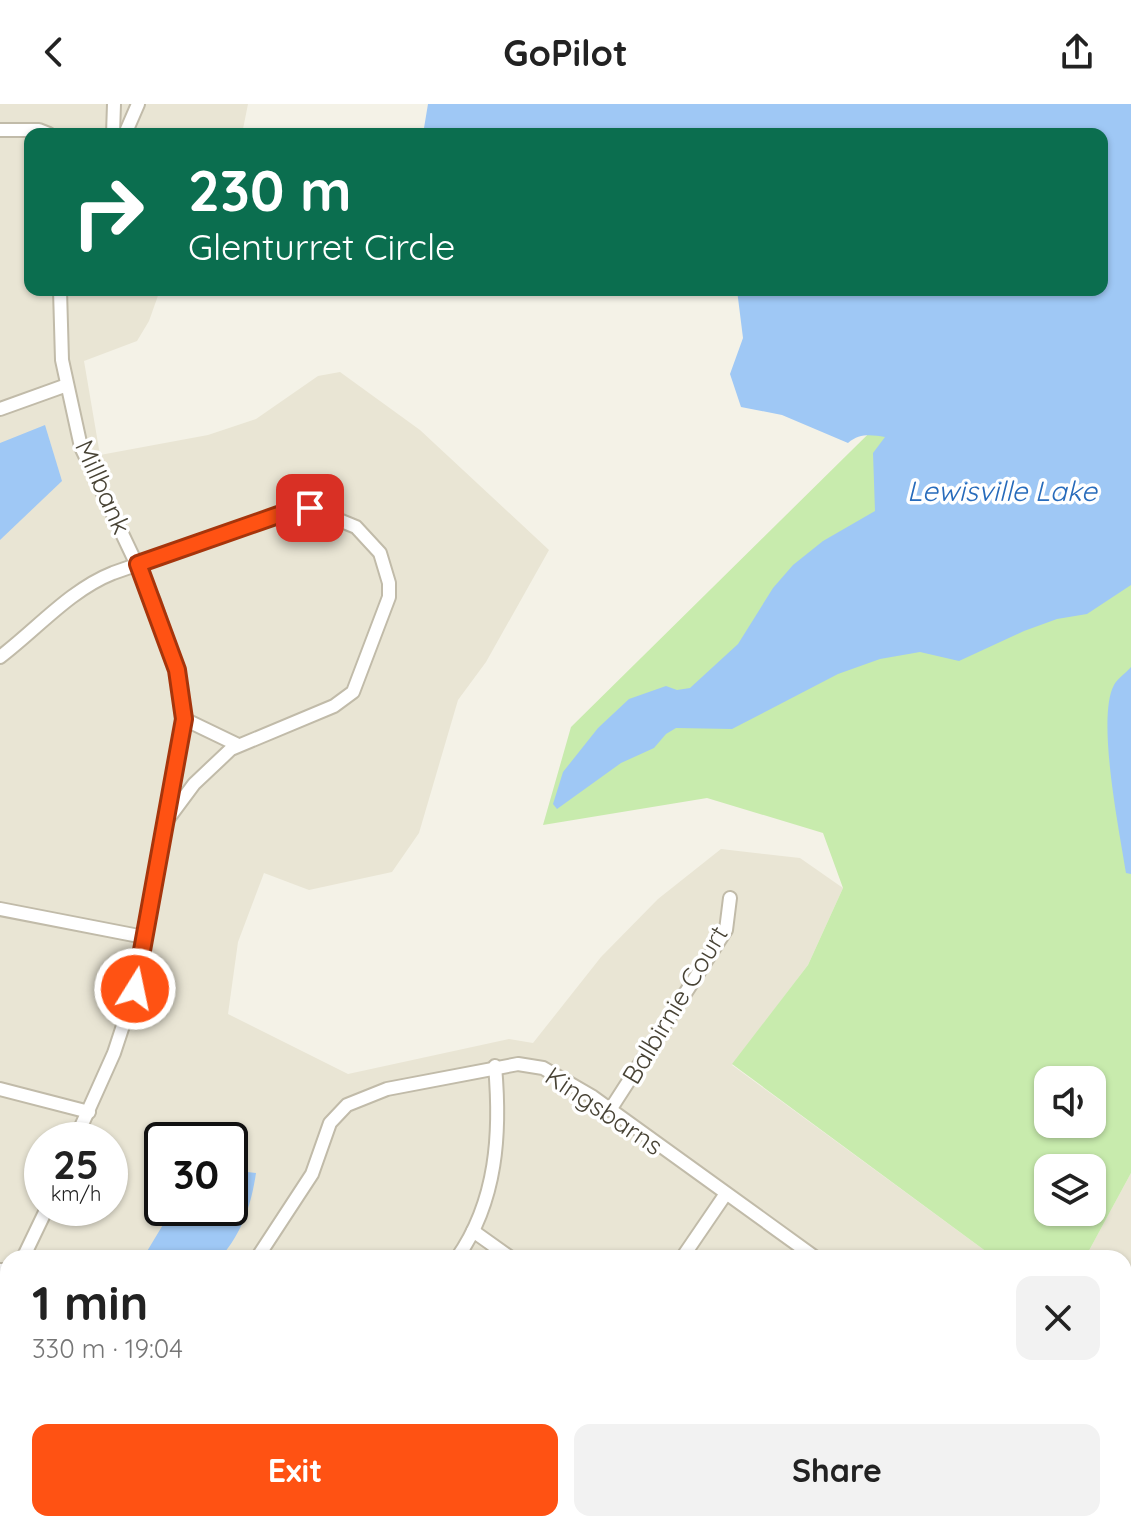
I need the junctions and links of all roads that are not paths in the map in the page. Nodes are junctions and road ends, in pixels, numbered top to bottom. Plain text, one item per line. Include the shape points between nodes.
1 (114, 104) edge
2 (138, 104) edge
3 (113, 128) edge
4 (128, 128) edge
5 (0, 130) edge
6 (24, 130) edge
7 (60, 296) edge
8 (67, 385) junction
9 (0, 409) edge
10 (138, 564) junction
11 (0, 657) edge
12 (184, 719) junction
13 (238, 745) junction
14 (165, 823) junction
15 (730, 898) dead end
16 (0, 909) edge
17 (144, 937) junction
18 (495, 1066) junction
19 (0, 1089) edge
20 (610, 1110) junction
21 (89, 1112) junction
22 (84, 1122) edge
23 (725, 1195) junction
24 (38, 1226) edge
25 (473, 1231) junction
26 (27, 1250) edge
27 (262, 1250) edge
28 (462, 1250) edge
29 (500, 1250) edge
30 (687, 1250) edge
31 (804, 1250) edge

1 - 3 street
2 - 4 street
5 - 6 street
7 - 8 street, Millbank
8 - 9 street
8 - 10 street, Millbank via 81,447
10 - 11 street via 94,580
10 - 12 street, Millbank via 177,670
10 - 13 street via 310,508 356,527 380,553 389,597 353,692 334,706
12 - 13 street
12 - 14 street, Millbank
13 - 14 street via 194,784
14 - 17 street, Millbank
15 - 20 street, Balbirnie Court via 726,930
16 - 17 street
17 - 21 street, Millbank via 135,989
18 - 20 street, Kingsbarns via 543,1068
18 - 25 street via 495,1162
18 - 27 street, Kingsbarns via 363,1096 343,1107 330,1123 308,1182
19 - 21 street
20 - 23 street, Kingsbarns
21 - 22 street, Millbank
23 - 30 street
23 - 31 street, Kingsbarns
24 - 26 street
25 - 28 street
25 - 29 street

